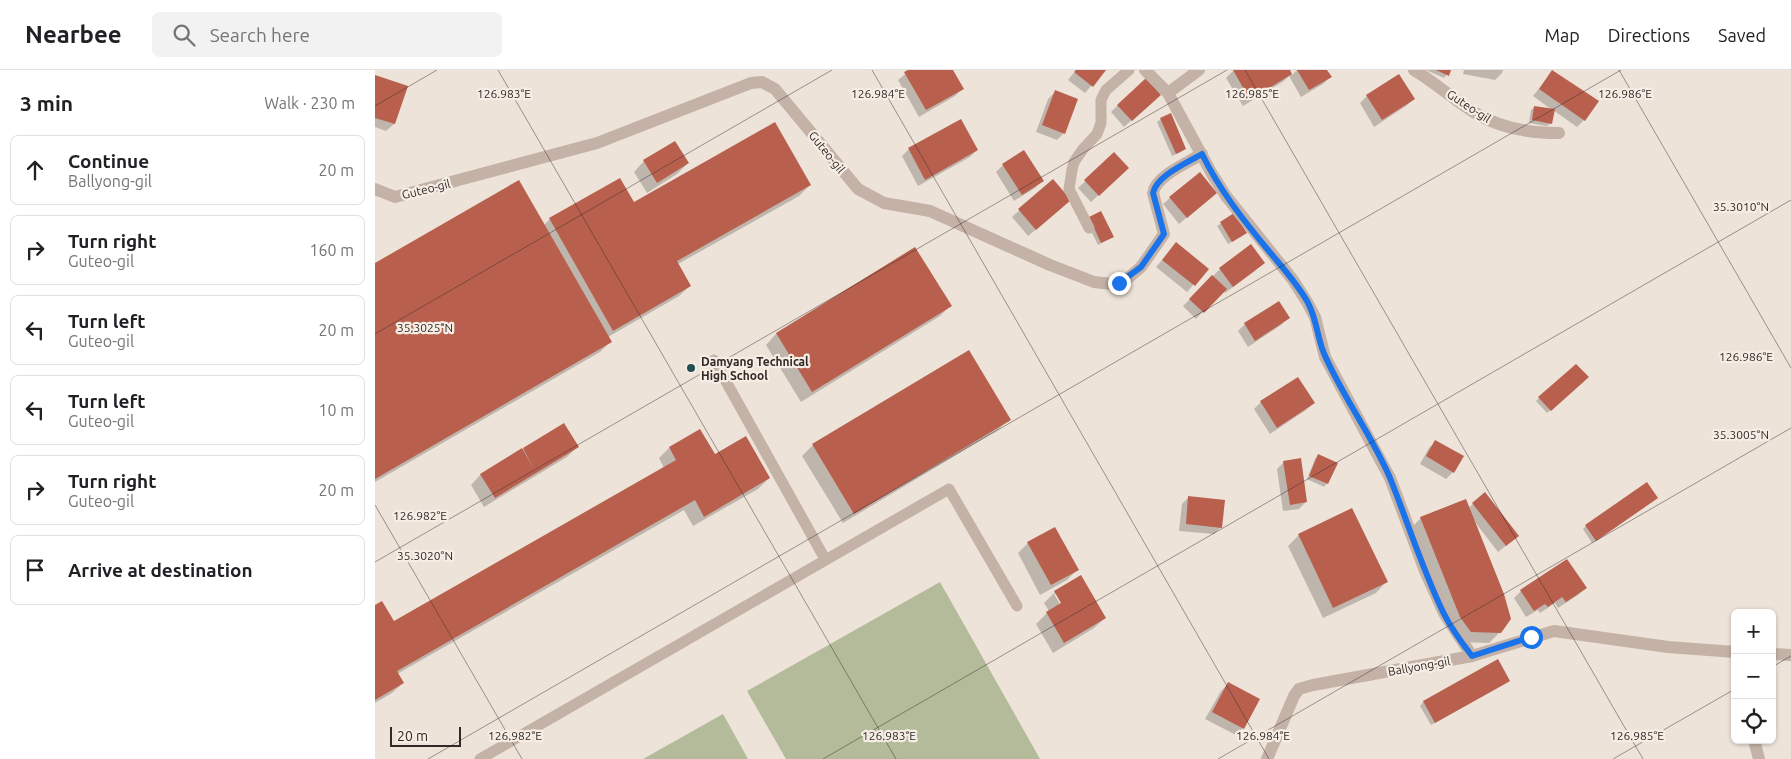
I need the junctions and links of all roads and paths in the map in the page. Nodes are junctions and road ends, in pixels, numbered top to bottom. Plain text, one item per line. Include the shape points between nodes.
1 (1129, 70) edge
2 (1145, 70) edge
3 (1199, 70) edge
4 (1414, 70) edge
5 (1168, 93) junction
6 (1559, 133) dead end
7 (1202, 154) junction
8 (375, 188) edge
9 (1089, 228) dead end
10 (714, 360) dead end
11 (825, 559) junction
12 (1017, 606) dead end
13 (1776, 654) edge
14 (1791, 654) edge
15 (1731, 655) edge
16 (1472, 656) junction
17 (1755, 744) edge
18 (480, 759) edge
19 (1267, 759) edge
20 (1759, 759) edge

1 - 9 lane via 1106,90 1101,100 1101,123 1097,134 1074,162 1069,189
2 - 5 street
3 - 5 street
4 - 6 street, Guteo-gil via 1478,114 1499,124 1535,133
5 - 7 street
7 - 8 street, Guteo-gil via 1160,179 1154,187 1164,234 1141,267 1112,284 1094,282 1059,268 930,211 884,203 858,189 775,89 762,82 751,83 597,143 395,197
7 - 16 street via 1226,196 1307,302 1315,317 1325,357 1390,478 1444,613
10 - 11 lane
11 - 12 lane via 949,489
11 - 18 lane
13 - 14 street
15 - 16 street, Ballyong-gil via 1554,631
16 - 19 street, Ballyong-gil via 1299,689
17 - 20 street

